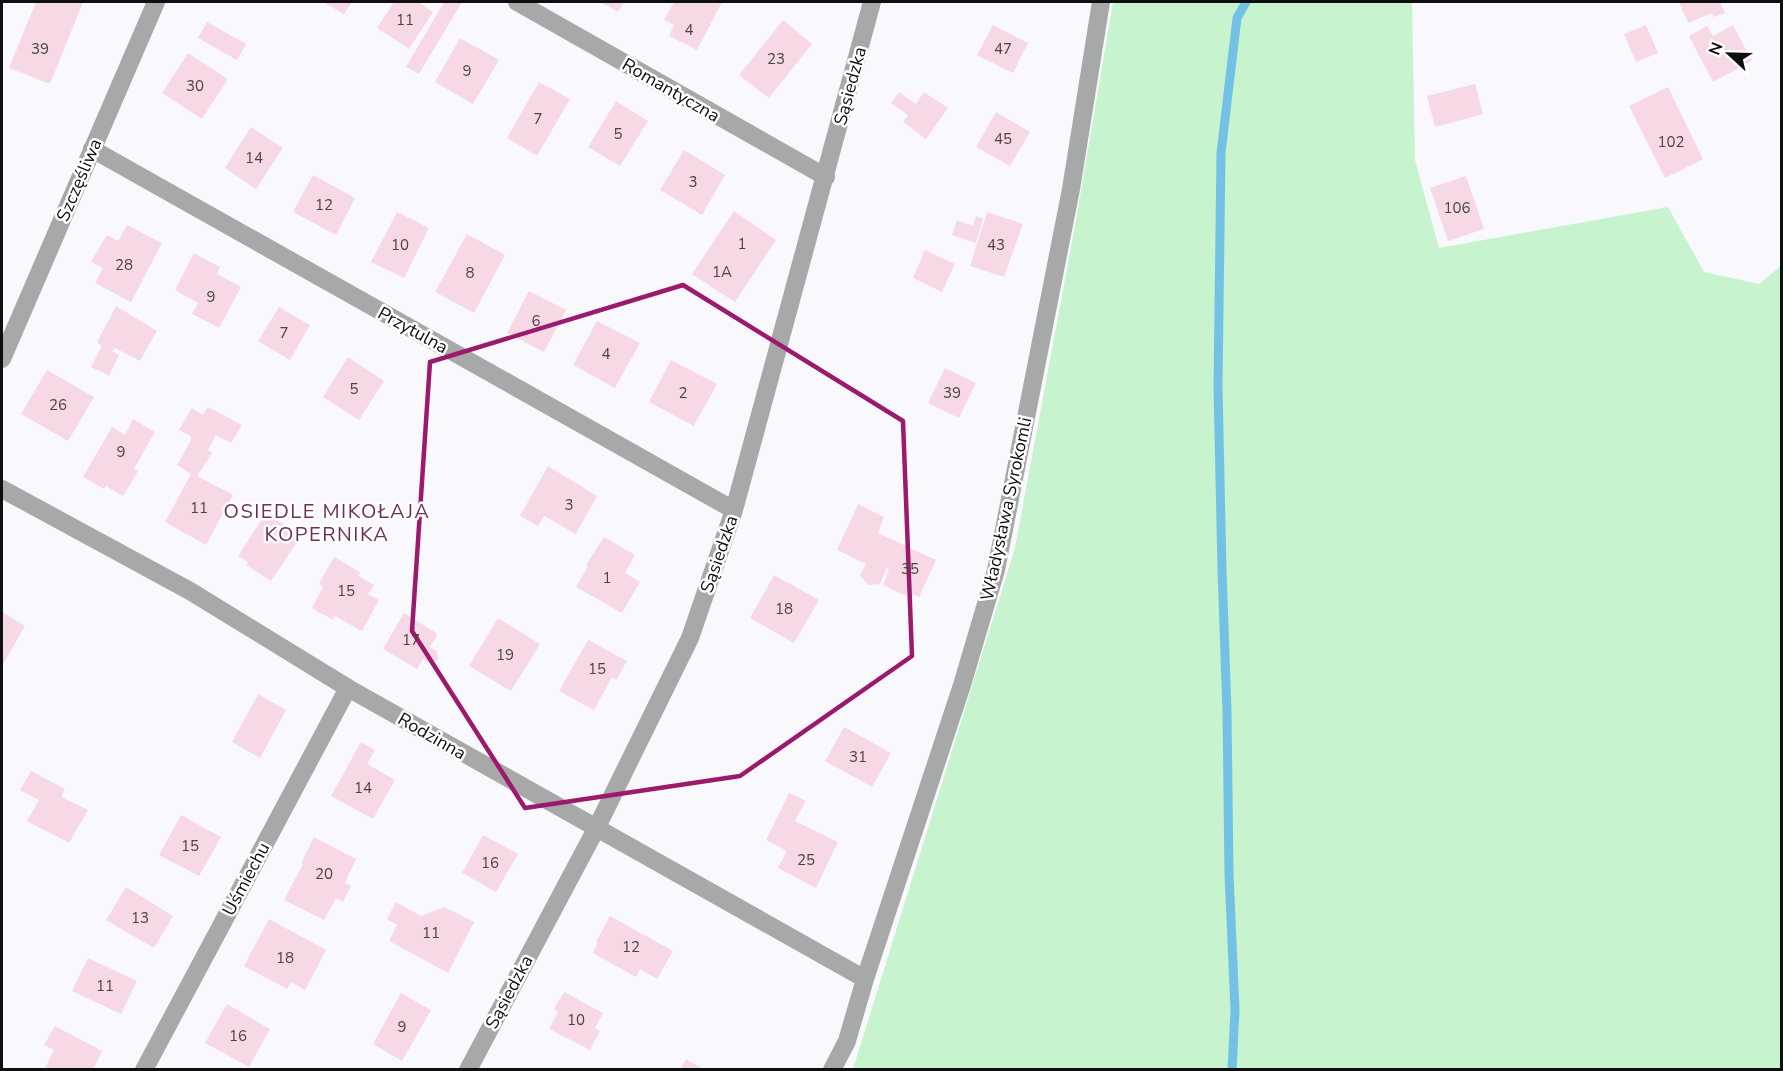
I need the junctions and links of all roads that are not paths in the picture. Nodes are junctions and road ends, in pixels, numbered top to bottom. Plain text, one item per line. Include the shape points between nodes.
1 (156, 2) edge
2 (517, 2) edge
3 (872, 2) edge
4 (1101, 2) edge
5 (92, 149) junction
6 (826, 177) junction
7 (2, 358) edge
8 (2, 489) edge
9 (734, 510) junction
10 (348, 688) junction
11 (596, 829) junction
12 (865, 979) junction
13 (144, 1070) edge
14 (468, 1070) edge
15 (832, 1070) edge

1 - 5 street, Szczęśliwa
2 - 6 street, Romantyczna
3 - 6 street, Sąsiedzka
4 - 12 street, Władysława Syrokomli via 1071,189 996,570
5 - 7 street, Szczęśliwa
5 - 9 street, Przytulna
6 - 9 street, Sąsiedzka
8 - 10 street, Rodzinna via 190,591
9 - 11 street, Sąsiedzka via 690,638
10 - 11 street, Rodzinna
10 - 13 street, Uśmiechu
11 - 12 street, Rodzinna
11 - 14 street, Sąsiedzka
12 - 15 street, Władysława Syrokomli via 847,1041

